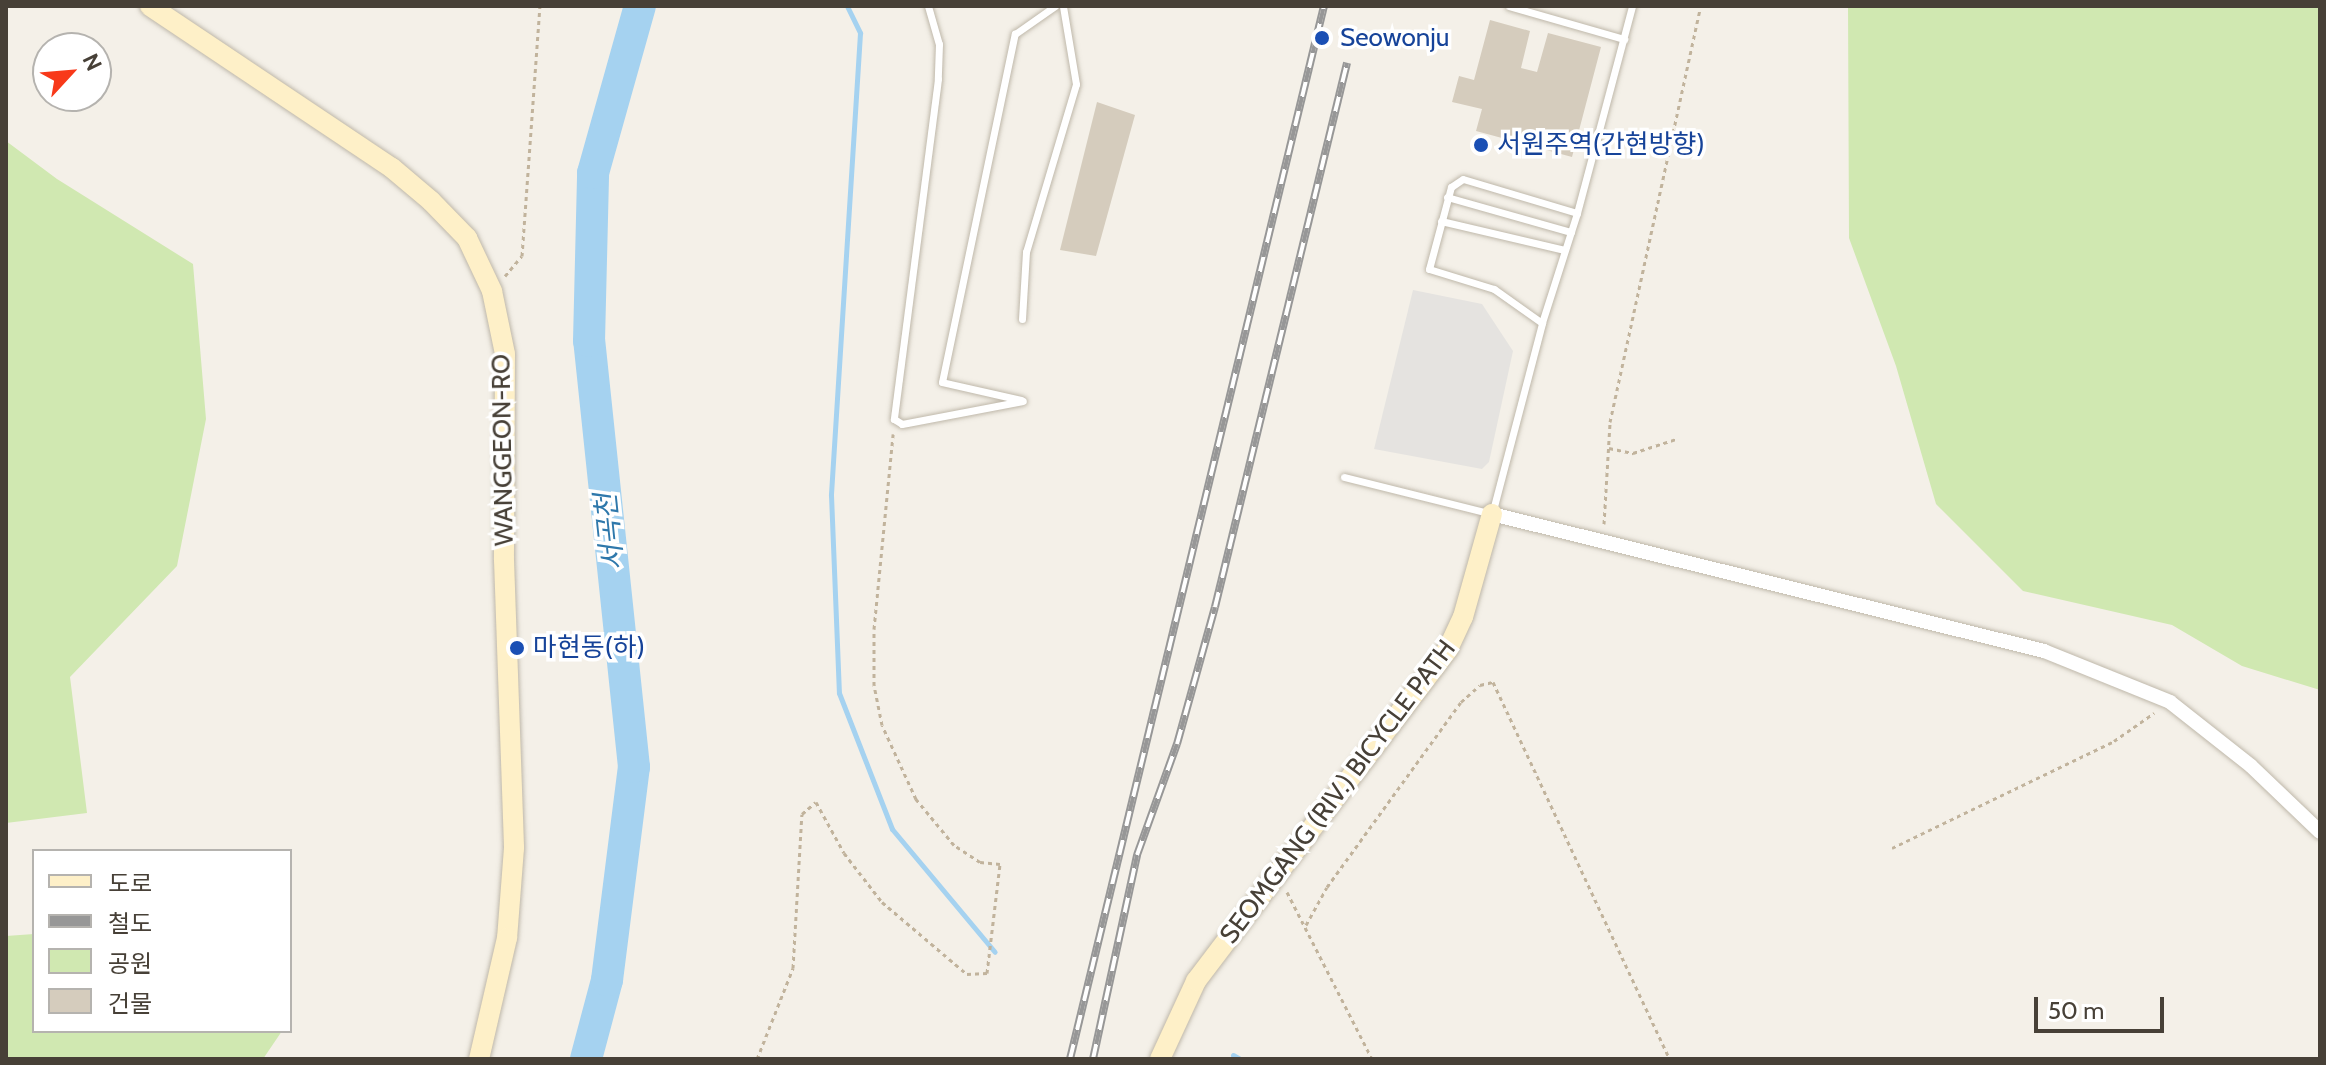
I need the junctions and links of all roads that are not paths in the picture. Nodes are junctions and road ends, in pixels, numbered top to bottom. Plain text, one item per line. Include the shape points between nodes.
1 (150, 6) edge
2 (928, 6) edge
3 (1055, 6) edge
4 (1063, 6) edge
5 (1509, 6) edge
6 (1632, 6) edge
7 (1624, 39) junction
8 (1447, 197) junction
9 (1577, 213) junction
10 (1441, 221) junction
11 (1571, 232) junction
12 (1565, 250) junction
13 (1022, 319) dead end
14 (1542, 323) junction
15 (1344, 477) dead end
16 (1492, 514) junction
17 (2320, 832) edge
18 (479, 1059) edge
19 (1160, 1059) edge

1 - 18 street, WANGGEON-RO via 392,168 467,238 492,291 505,354 504,560 514,848 507,938
2 - 3 lane via 939,44 938,79 894,419 902,424 1023,401 942,382 1015,34
4 - 13 lane via 1076,84 1026,252
5 - 7 lane
6 - 7 lane
7 - 9 lane
8 - 9 lane via 1454,182 1463,179
8 - 10 lane
8 - 11 lane
9 - 11 lane
10 - 12 lane
10 - 14 lane via 1429,269 1494,289
11 - 12 lane
12 - 14 lane
14 - 16 lane
15 - 16 lane
16 - 17 street via 2044,651 2170,702 2251,766
16 - 19 street, SEOMGANG (RIV.) BICYCLE PATH via 1463,617 1448,649 1196,981

